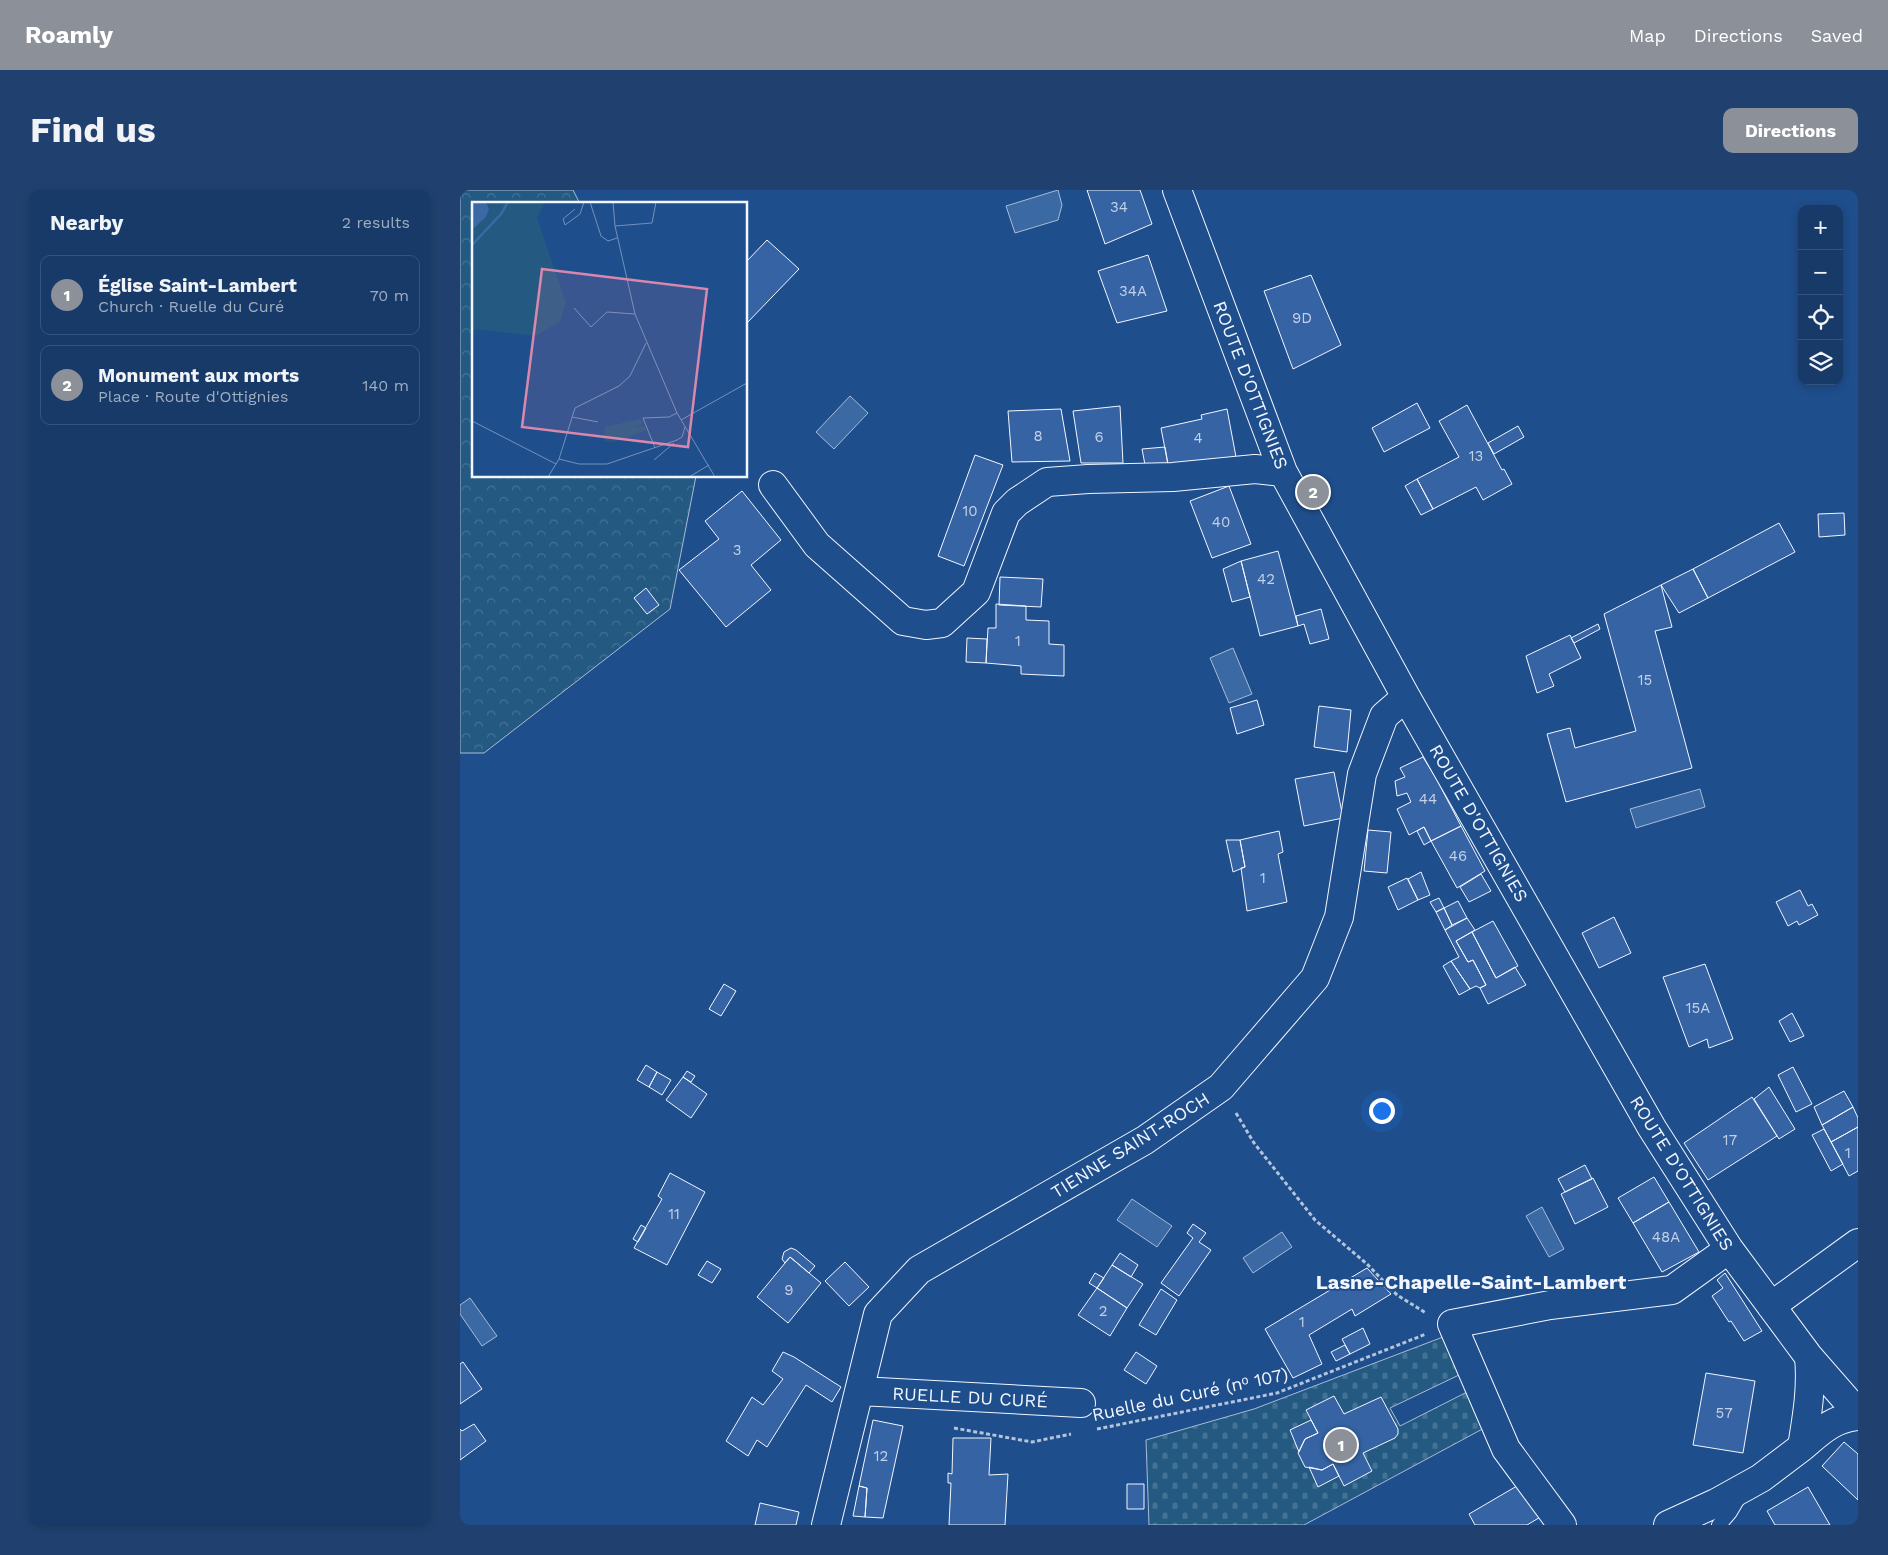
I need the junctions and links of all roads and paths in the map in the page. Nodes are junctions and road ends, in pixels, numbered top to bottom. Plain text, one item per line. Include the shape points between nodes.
1 (1177, 190) edge
2 (1283, 472) junction
3 (773, 485) dead end
4 (1406, 697) junction
5 (1221, 1087) junction
6 (1858, 1243) edge
7 (1728, 1249) junction
8 (1771, 1306) junction
9 (1452, 1324) junction
10 (1809, 1357) junction
11 (860, 1392) junction
12 (1081, 1404) dead end
13 (1858, 1414) edge
14 (945, 1426) dead end
15 (1091, 1430) dead end
16 (1071, 1434) dead end
17 (1802, 1447) junction
18 (1745, 1487) junction
19 (826, 1525) edge
20 (1562, 1525) edge
21 (1668, 1525) edge
22 (1719, 1525) edge

1 - 2 street, ROUTE D'OTTIGNIES
2 - 3 street via 1255,469 1173,477 1046,482 1006,513 976,592 942,624 926,625 903,621 817,545
2 - 4 street, ROUTE D'OTTIGNIES
4 - 5 street, TIENNE SAINT-ROCH via 1384,716 1362,774 1338,917 1314,978
4 - 7 street, ROUTE D'OTTIGNIES via 1648,1120
5 - 9 path via 1254,1143 1316,1220 1397,1295
5 - 11 street, TIENNE SAINT-ROCH via 1145,1140 919,1270 878,1314
6 - 8 street
7 - 8 street, ROUTE D'OTTIGNIES
7 - 9 street via 1672,1290 1550,1305
8 - 10 street, ROUTE D'OTTIGNIES
9 - 15 path, Ruelle du Curé (nᵒ 107) via 1277,1393
9 - 20 street via 1506,1449
10 - 13 street, ROUTE D'OTTIGNIES
10 - 17 street via 1810,1393
11 - 12 street, RUELLE DU CURÉ
11 - 19 street, TIENNE SAINT-ROCH
13 - 17 street via 1831,1423
14 - 16 path, Ruelle du Curé (nᵒ 107) via 1032,1442
17 - 18 street
18 - 21 street
18 - 22 lane

